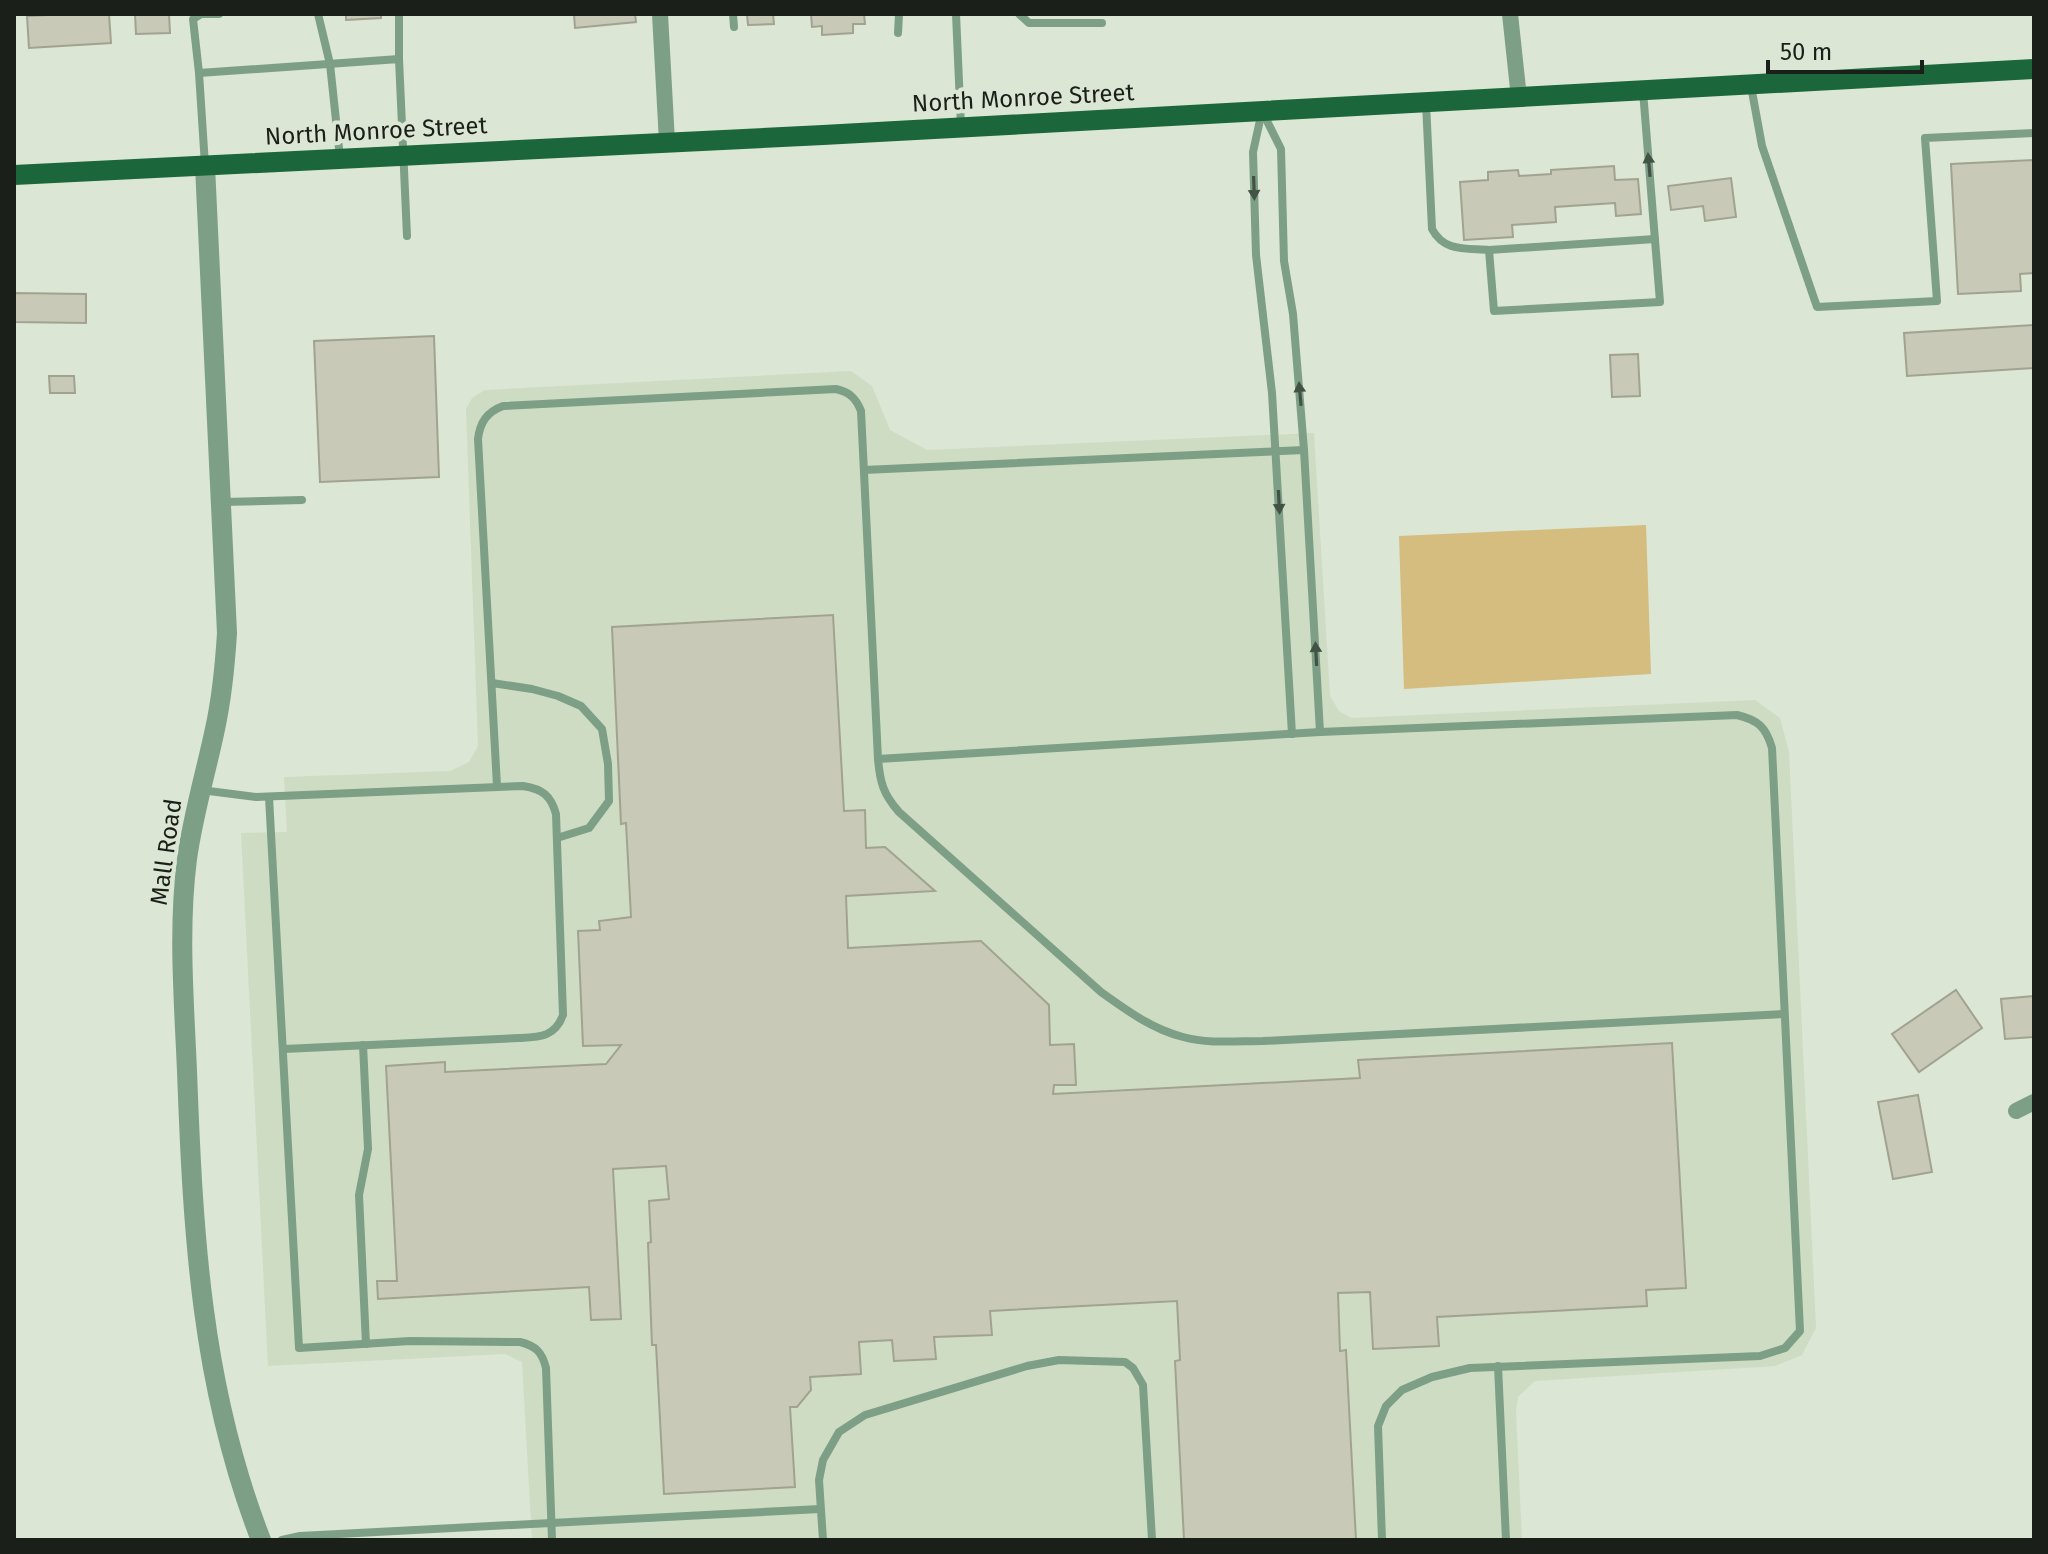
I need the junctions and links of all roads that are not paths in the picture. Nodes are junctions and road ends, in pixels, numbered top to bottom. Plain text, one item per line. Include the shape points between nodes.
1 (219, 14) edge
2 (318, 14) edge
3 (399, 14) edge
4 (660, 14) edge
5 (733, 14) edge
6 (899, 14) edge
7 (956, 14) edge
8 (1019, 14) edge
9 (1510, 14) edge
10 (1102, 23) dead end
11 (734, 27) dead end
12 (898, 33) dead end
13 (399, 59) junction
14 (330, 64) junction
15 (2034, 69) edge
16 (199, 73) junction
17 (1751, 85) junction
18 (1643, 91) junction
19 (1519, 98) junction
20 (1426, 103) junction
21 (1262, 111) junction
22 (961, 128) junction
23 (2034, 133) edge
24 (667, 142) junction
25 (403, 155) junction
26 (340, 159) junction
27 (205, 166) junction
28 (14, 175) edge
29 (407, 236) dead end
30 (1655, 239) junction
31 (1489, 250) junction
32 (1304, 450) junction
33 (1276, 451) junction
34 (864, 470) junction
35 (302, 500) dead end
36 (222, 502) junction
37 (492, 683) junction
38 (1320, 732) junction
39 (1292, 734) junction
40 (878, 759) junction
41 (497, 786) junction
42 (201, 790) junction
43 (269, 797) junction
44 (557, 838) junction
45 (1784, 1014) junction
46 (363, 1045) junction
47 (284, 1049) junction
48 (2034, 1102) edge
49 (2016, 1111) dead end
50 (366, 1344) junction
51 (1498, 1366) junction
52 (820, 1509) junction
53 (550, 1523) junction
54 (261, 1540) edge
55 (282, 1540) edge
56 (552, 1540) edge
57 (823, 1540) edge
58 (1152, 1540) edge
59 (1382, 1540) edge
60 (1506, 1540) edge

1 - 16 lane via 193,19
2 - 14 lane
3 - 13 lane
4 - 24 street
5 - 11 lane
6 - 12 lane
7 - 22 lane
8 - 10 lane via 1029,23
9 - 19 street
13 - 14 lane
13 - 25 lane
14 - 16 lane
14 - 26 lane
15 - 17 main road, North Monroe Street
16 - 27 lane
17 - 18 main road, North Monroe Street
17 - 23 lane via 1762,146 1817,307 1937,301 1925,138
18 - 19 main road, North Monroe Street
30 -> 18 lane
19 - 20 main road, North Monroe Street
20 - 21 main road, North Monroe Street
20 - 31 lane via 1432,229 1450,247
21 - 22 main road, North Monroe Street
32 -> 21 lane via 1284,261 1281,149
21 -> 33 lane via 1253,152 1255,226
22 - 24 main road, North Monroe Street
24 - 25 main road, North Monroe Street
25 - 26 main road, North Monroe Street
25 - 29 lane
26 - 27 main road, North Monroe Street
27 - 28 main road, North Monroe Street
27 - 36 street, Mall Road
30 - 31 lane
30 - 31 lane via 1660,302 1494,311
32 - 33 lane
38 -> 32 lane
33 - 34 lane
33 -> 39 lane
34 - 37 lane via 861,411 854,397 836,389 495,409 483,420 478,439
34 - 40 lane
35 - 36 lane
36 - 42 street, Mall Road via 225,671
37 - 41 lane
37 - 44 lane via 558,696 581,706 602,729 609,801 589,828
38 - 39 lane
38 - 45 lane via 1751,718 1768,734 1772,748
39 - 40 lane
40 - 45 lane via 880,784 899,812 1101,992 1147,1022 1184,1037 1263,1041
41 - 43 lane
41 - 44 lane via 545,793 553,802
42 - 43 lane
42 - 54 street, Mall Road via 187,859 183,936 196,1241 219,1406
43 - 47 lane
44 - 46 lane via 563,1015 553,1032
45 - 51 lane via 1800,1304 1800,1331 1794,1341 1760,1356
46 - 47 lane
46 - 50 lane via 368,1149 359,1195
47 - 50 lane via 299,1348
48 - 49 street
50 - 53 lane via 520,1342 536,1347 546,1368
51 - 59 lane via 1432,1377 1402,1390 1386,1406 1377,1441
51 - 60 lane
52 - 53 lane
52 - 57 lane
52 - 58 lane via 820,1472 829,1446 839,1432 865,1415 1044,1362 1115,1360 1133,1368 1143,1385
53 - 55 lane
53 - 56 lane

